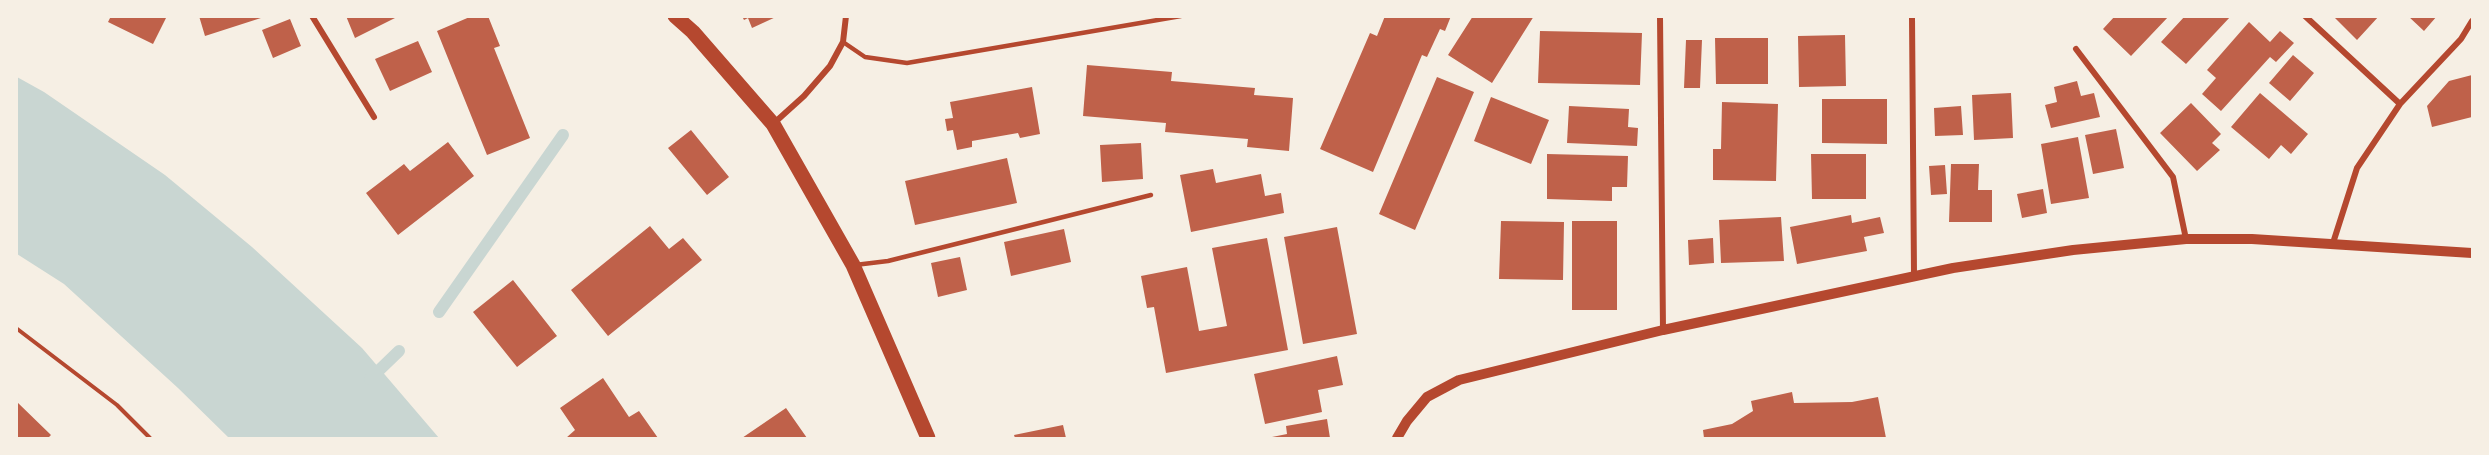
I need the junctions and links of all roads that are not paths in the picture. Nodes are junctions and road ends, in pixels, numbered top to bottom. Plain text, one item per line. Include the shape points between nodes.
1 (312, 16) edge
2 (675, 16) edge
3 (846, 16) edge
4 (1181, 16) edge
5 (1660, 16) edge
6 (1912, 16) edge
7 (2305, 16) edge
8 (2472, 21) edge
9 (843, 42) junction
10 (2076, 49) dead end
11 (2400, 104) junction
12 (374, 117) dead end
13 (773, 124) junction
14 (1151, 195) dead end
15 (2186, 239) junction
16 (2333, 243) junction
17 (2472, 253) edge
18 (853, 265) junction
19 (1914, 275) junction
20 (1663, 330) junction
21 (928, 438) edge
22 (1397, 438) edge

1 - 12 street
2 - 13 main road
3 - 9 street
4 - 9 lane via 907,63 865,57
5 - 20 street
6 - 19 street
7 - 11 street
8 - 11 street via 2461,39
9 - 13 street via 804,96
10 - 15 street via 2174,177
11 - 16 street via 2357,168
13 - 18 main road
14 - 18 lane via 888,261
15 - 16 street
15 - 19 street via 2073,250
16 - 17 street
18 - 21 main road
19 - 20 street
20 - 22 street via 1459,380 1427,397

